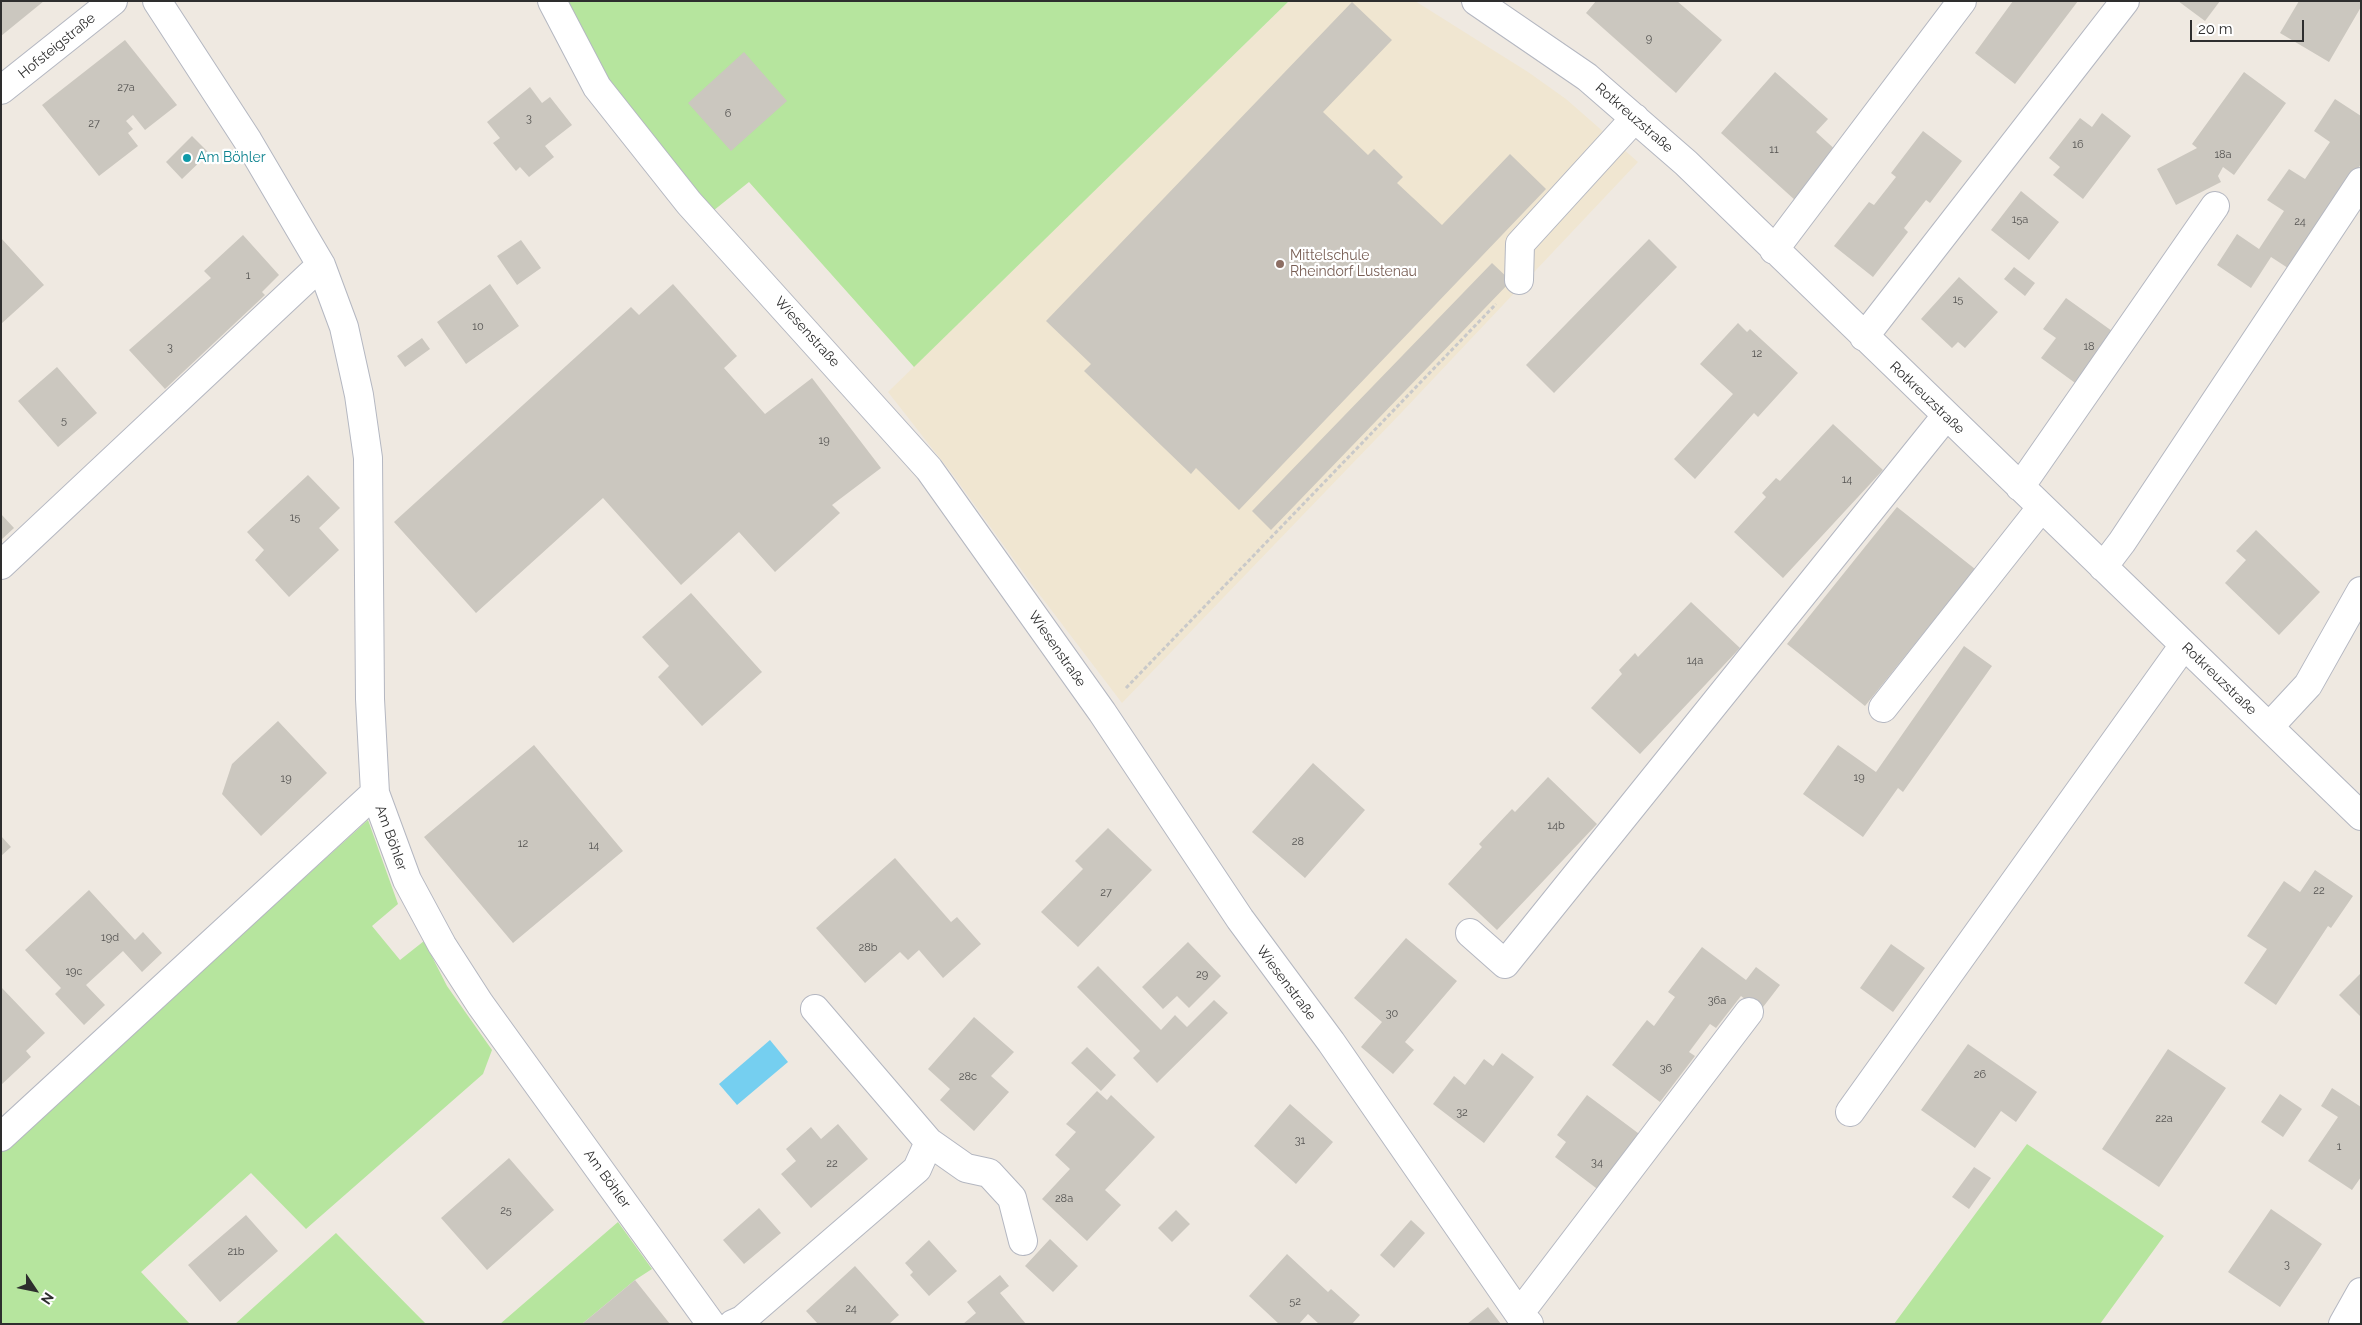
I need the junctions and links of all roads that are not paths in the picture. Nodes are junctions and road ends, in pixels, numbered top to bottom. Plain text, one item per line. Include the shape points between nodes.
1 (113, 1) edge
2 (157, 1) edge
3 (552, 1) edge
4 (1962, 1) edge
5 (2125, 1) edge
6 (1486, 4) edge
7 (1, 90) edge
8 (1636, 118) junction
9 (2361, 182) edge
10 (2215, 206) dead end
11 (1774, 250) junction
12 (321, 265) junction
13 (1520, 280) road end
14 (1864, 337) junction
15 (1946, 416) junction
16 (2020, 487) junction
17 (2041, 508) junction
18 (1, 565) edge
19 (2103, 567) junction
20 (2361, 592) edge
21 (2184, 645) junction
22 (1883, 708) dead end
23 (2269, 727) junction
24 (375, 793) junction
25 (2361, 816) edge
26 (1470, 932) dead end
27 (815, 1009) dead end
28 (1749, 1012) dead end
29 (1850, 1112) dead end
30 (1, 1137) edge
31 (929, 1142) junction
32 (1022, 1241) dead end
33 (2361, 1292) edge
34 (1524, 1319) edge
35 (711, 1324) edge
36 (733, 1324) edge
37 (2343, 1324) edge

1 - 7 street, Hofsteigstraße
2 - 12 street, Am Böhler via 248,141
3 - 34 street, Wiesenstraße via 597,87 689,203 929,469 1102,712 1240,919 1331,1042
4 - 11 street
5 - 14 street
6 - 8 street, Rotkreuzstraße
8 - 11 street, Rotkreuzstraße
8 - 13 street via 1520,244
9 - 19 street
10 - 16 street
11 - 14 street, Rotkreuzstraße
12 - 18 street
12 - 24 street, Am Böhler via 344,327 359,395 368,458 370,700
14 - 15 street, Rotkreuzstraße
15 - 16 street, Rotkreuzstraße
15 - 26 street via 1505,964
16 - 17 street, Rotkreuzstraße
17 - 19 street, Rotkreuzstraße
17 - 22 street
19 - 21 street, Rotkreuzstraße
20 - 23 street via 2308,685
21 - 23 street, Rotkreuzstraße
21 - 29 street
23 - 25 street, Rotkreuzstraße
24 - 30 street
24 - 35 street, Am Böhler via 407,880 442,945 480,1004
27 - 31 street
28 - 34 street
31 - 32 street via 966,1168 989,1173 1012,1198
31 - 36 street via 917,1169 742,1320
33 - 37 street

